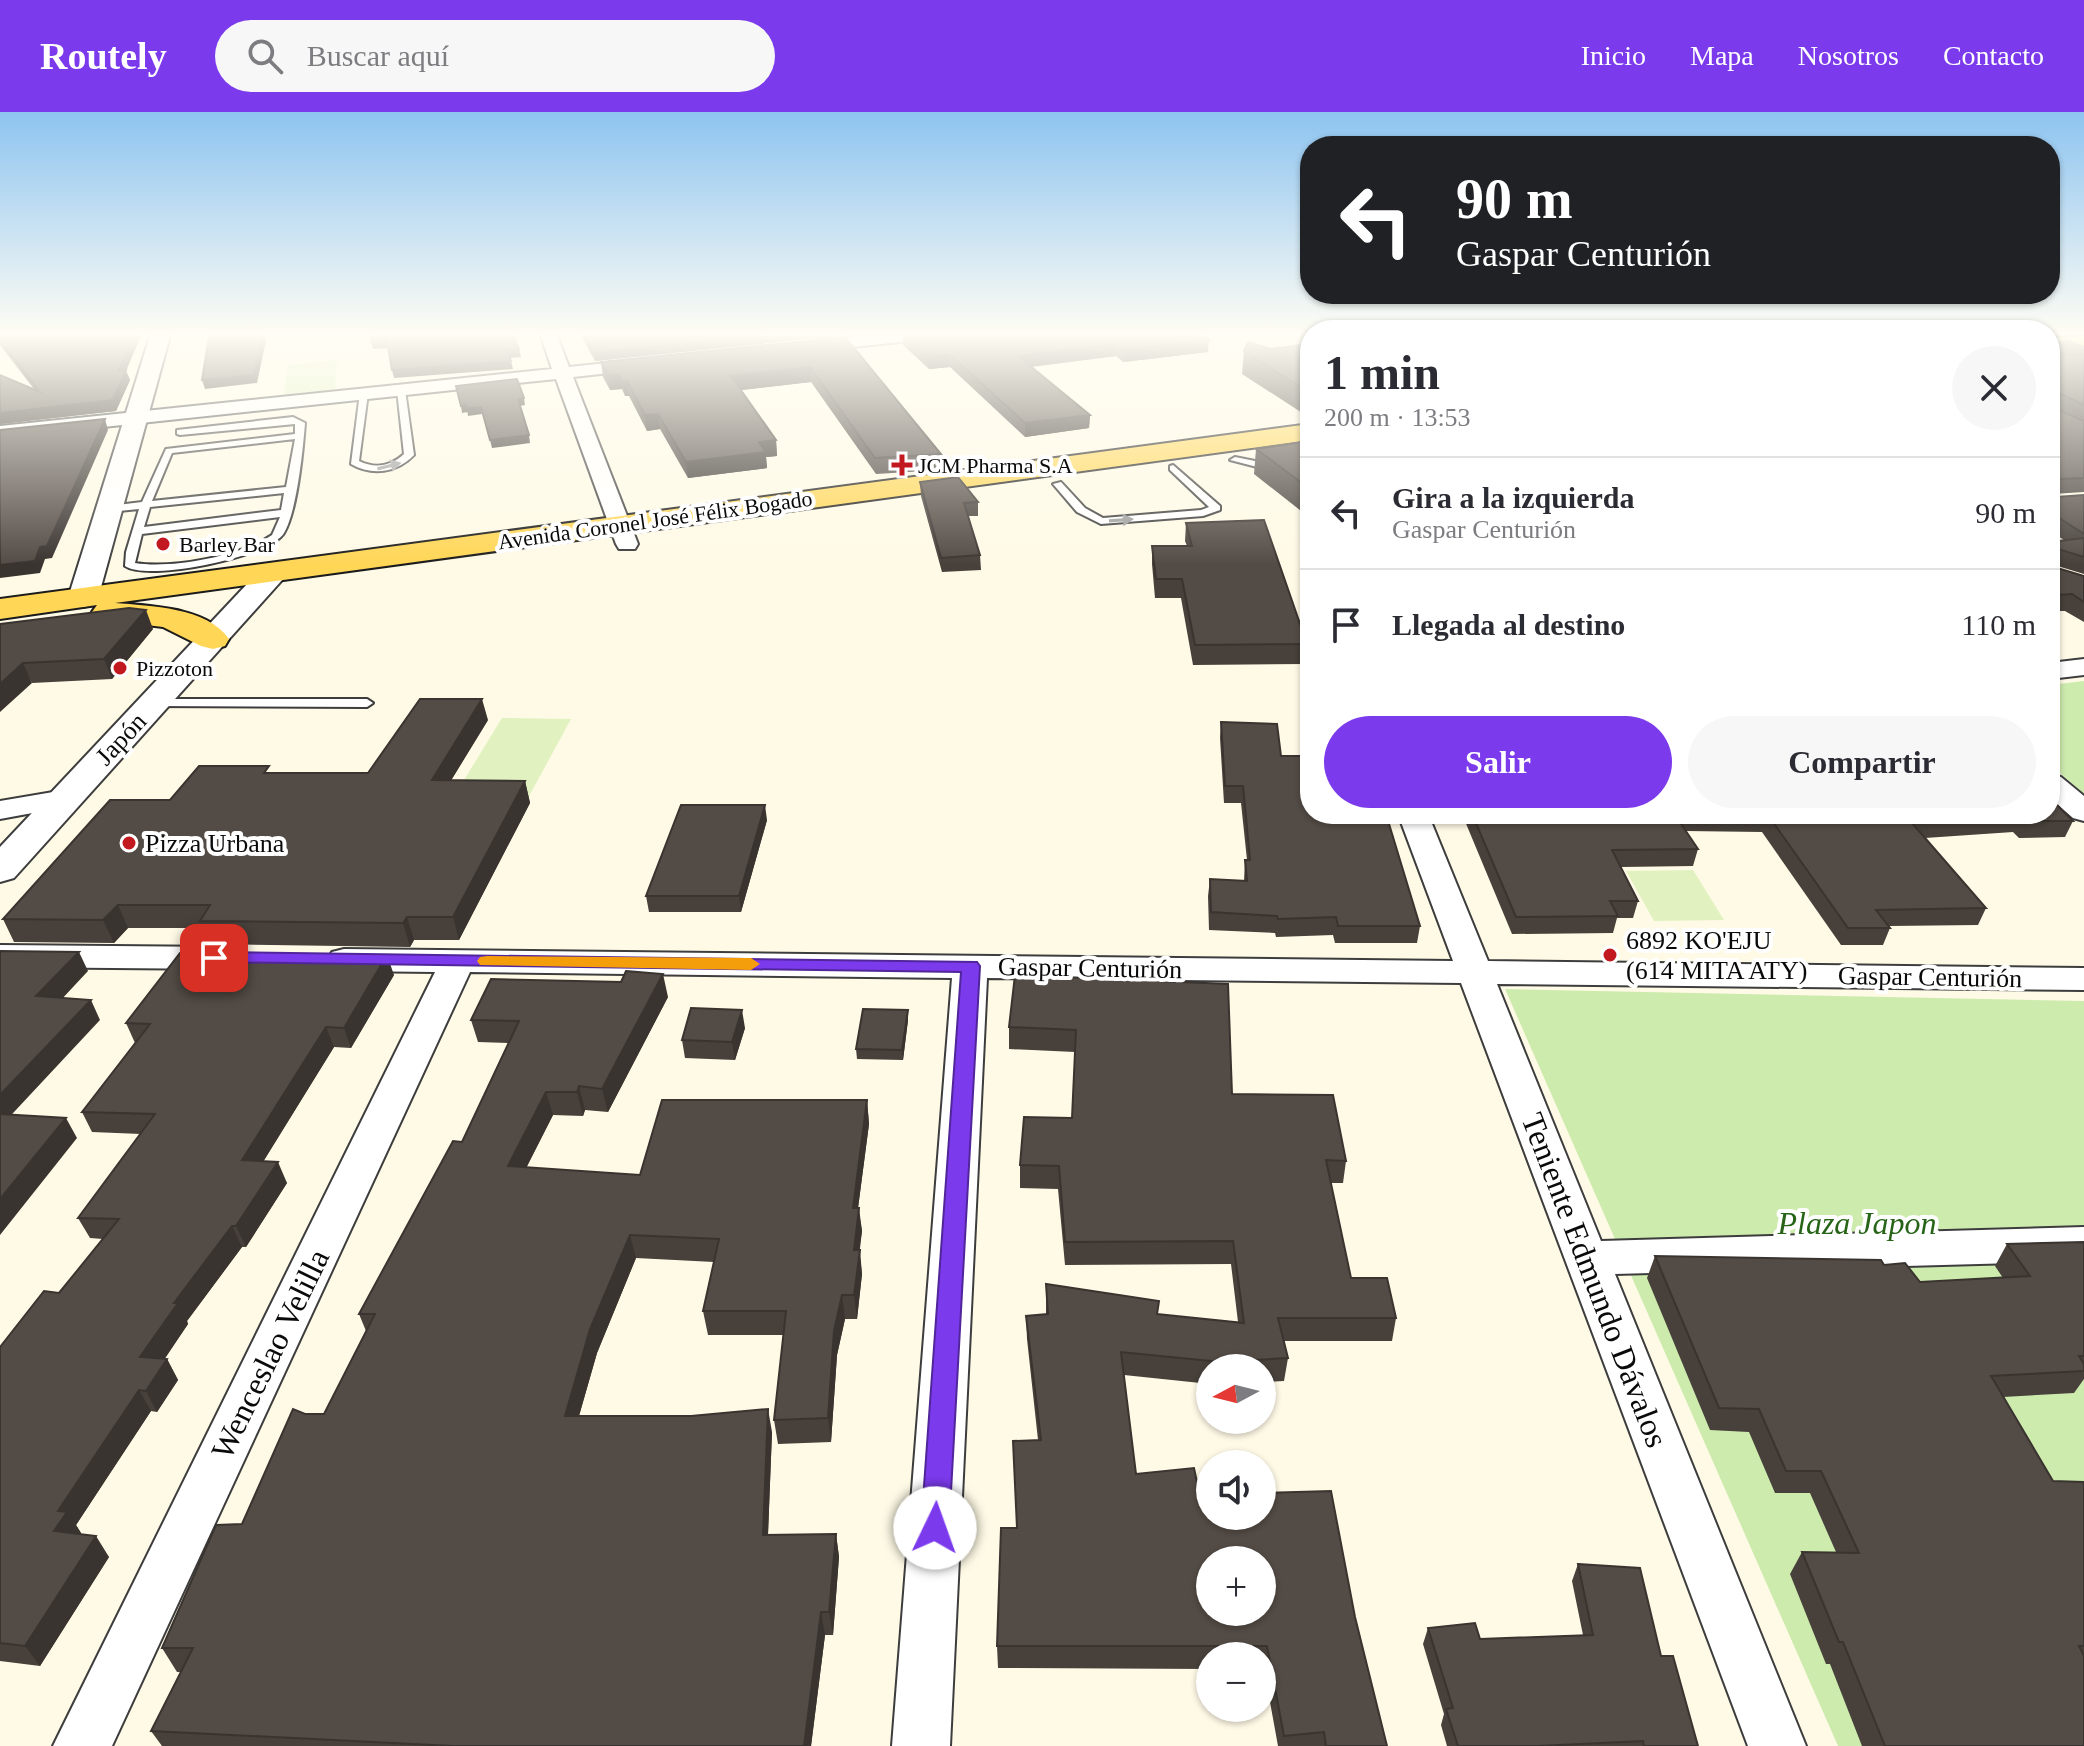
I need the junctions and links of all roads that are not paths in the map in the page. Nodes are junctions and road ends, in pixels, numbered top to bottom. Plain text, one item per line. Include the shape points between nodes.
1 (138, 412) edge
2 (188, 412) edge
3 (361, 412) edge
4 (404, 412) edge
5 (578, 412) edge
6 (136, 418) junction
7 (0, 432) edge
8 (180, 432) dead end
9 (1300, 433) edge
10 (299, 436) junction
11 (1300, 450) edge
12 (1235, 460) junction
13 (1300, 461) edge
14 (1173, 468) junction
15 (1058, 484) junction
16 (290, 490) junction
17 (148, 505) junction
18 (109, 509) junction
19 (285, 513) junction
20 (137, 531) junction
21 (623, 534) junction
22 (265, 582) junction
23 (96, 605) junction
24 (0, 609) edge
25 (0, 626) edge
26 (213, 639) junction
27 (2084, 667) edge
28 (2060, 670) edge
29 (153, 703) junction
30 (367, 703) dead end
31 (2060, 792) edge
32 (65, 799) junction
33 (0, 810) edge
34 (2084, 812) edge
35 (1417, 824) edge
36 (0, 870) edge
37 (0, 956) edge
38 (253, 959) edge
39 (316, 959) edge
40 (458, 961) junction
41 (970, 966) junction
42 (1474, 972) junction
43 (2084, 979) edge
44 (2084, 1244) edge
45 (1586, 1258) junction
46 (82, 1746) edge
47 (921, 1746) edge
48 (1777, 1746) edge

1 - 6 street
2 - 6 street
3 -> 4 lane via 354,462 375,469 403,462 409,455
5 - 21 street
6 - 7 street
6 - 18 street
8 - 10 lane via 293,420 300,423
9 - 21 main road, Avenida Coronel José Félix Bogado
10 - 16 lane
10 - 17 lane via 169,451
11 - 12 main road, Avenida Coronel José Félix Bogado
12 - 13 lane via 1265,466
12 - 14 main road, Avenida Coronel José Félix Bogado
14 - 15 main road, Avenida Coronel José Félix Bogado
15 -> 14 lane via 1081,510 1101,521 1216,508
15 - 21 main road, Avenida Coronel José Félix Bogado
16 - 17 lane
16 - 19 lane
17 - 18 lane
17 - 20 lane
18 - 23 street
19 - 20 lane
19 - 20 lane via 279,533 263,546 238,555 138,569 129,564
21 - 22 main road, Avenida Coronel José Félix Bogado
22 - 23 main road, Avenida Coronel José Félix Bogado
22 - 26 street, Japón
23 - 24 main road, Avenida Coronel José Félix Bogado
23 - 25 main road, Avenida Coronel José Félix Bogado
23 - 26 main road via 169,619
26 - 29 street, Japón
27 - 28 street
29 - 30 lane
29 - 32 street, Japón
31 - 34 street
32 - 33 street
32 - 36 street, Japón
35 - 42 street, Teniente Edmundo Dávalos
37 - 38 street
39 - 40 street, Gaspar Centurión
40 - 41 street, Gaspar Centurión
40 - 46 street, Wenceslao Velilla
41 - 42 street, Gaspar Centurión
41 - 47 street
42 - 43 street, Gaspar Centurión
42 - 45 street, Teniente Edmundo Dávalos
44 - 45 street
45 - 48 street, Teniente Edmundo Dávalos

